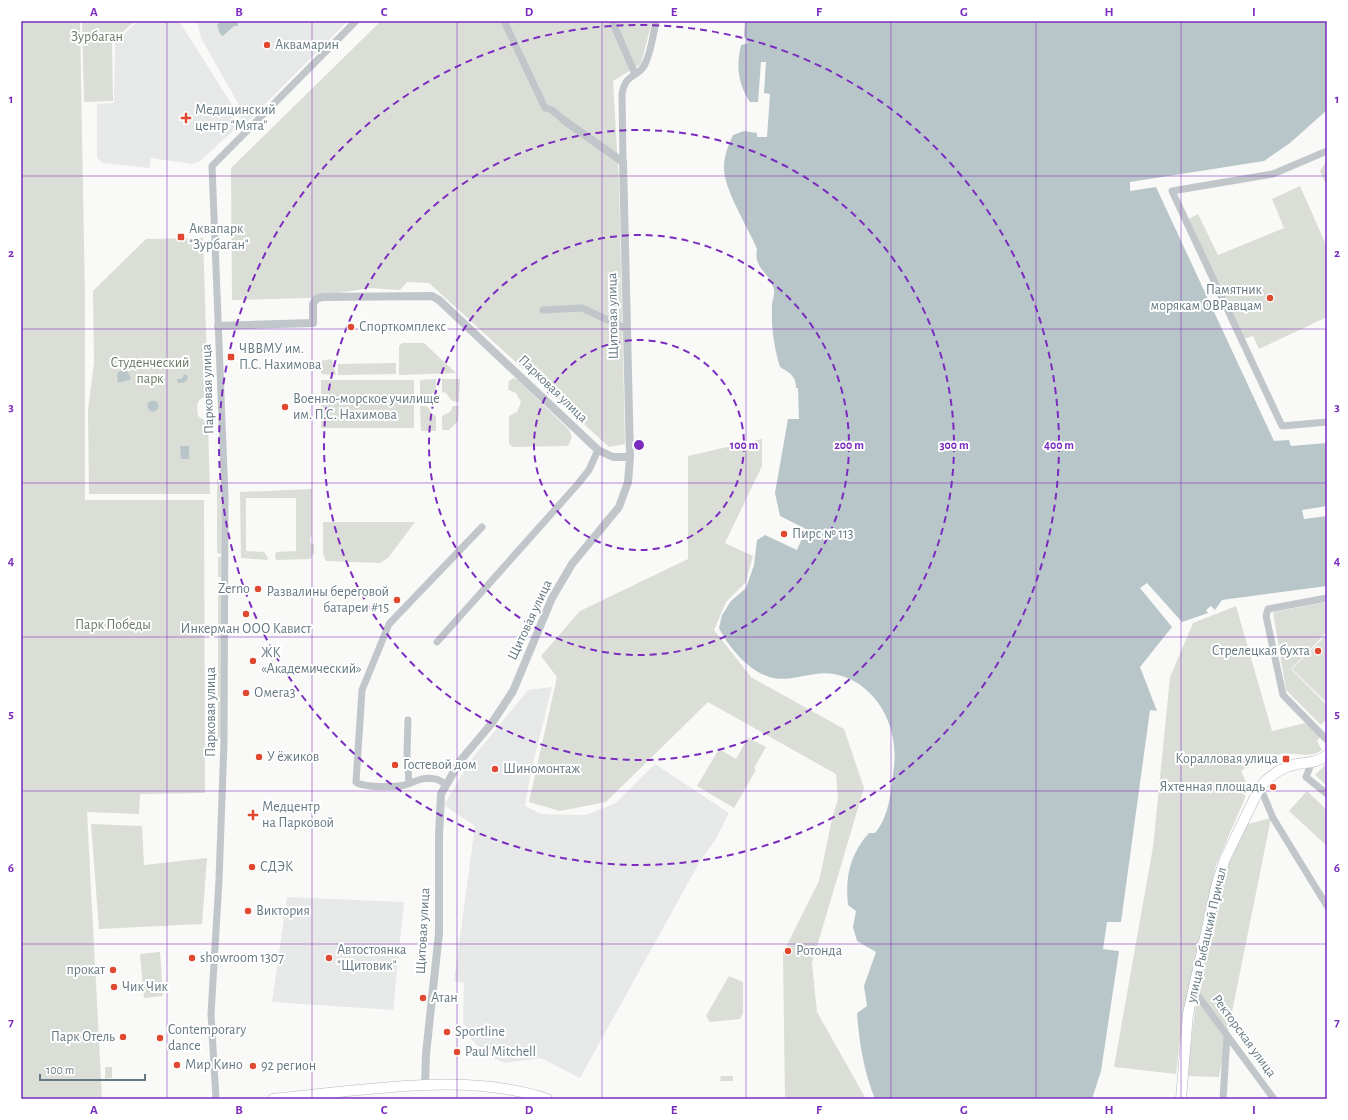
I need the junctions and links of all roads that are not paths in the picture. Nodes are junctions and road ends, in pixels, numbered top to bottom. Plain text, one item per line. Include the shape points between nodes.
1 (356, 21) edge
2 (504, 21) edge
3 (612, 21) edge
4 (656, 21) edge
5 (635, 74) junction
6 (565, 121) joint
7 (1327, 151) edge
8 (622, 162) junction
9 (543, 310) dead end
10 (218, 326) junction
11 (626, 329) junction
12 (1327, 422) edge
13 (598, 450) junction
14 (630, 457) junction
15 (482, 527) dead end
16 (1327, 598) edge
17 (437, 642) dead end
18 (408, 720) dead end
19 (1327, 740) edge
20 (1327, 754) edge
21 (1312, 762) junction
22 (409, 783) junction
23 (1263, 784) junction
24 (446, 785) junction
25 (1327, 794) edge
26 (1327, 906) edge
27 (1193, 989) junction
28 (1227, 1036) junction
29 (425, 1086) junction
30 (216, 1099) edge
31 (273, 1099) edge
32 (547, 1099) edge
33 (1181, 1099) edge
34 (1223, 1099) edge
35 (1274, 1099) edge

1 - 10 street, Парковая улица via 212,166
2 - 6 street via 545,108 552,110
3 - 5 street
4 - 5 street, Щитовая улица via 643,68
5 - 8 street, Щитовая улица via 624,84 622,94
6 - 8 street
7 - 12 street via 1272,174 1172,191 1282,426
8 - 11 street, Щитовая улица
9 - 11 street via 582,308
10 - 13 street, Парковая улица via 313,323 314,304 316,299 322,297 432,296 474,332
10 - 30 street, Парковая улица via 225,497 224,742 211,1014
11 - 14 street, Щитовая улица
13 - 14 street, Парковая улица via 613,457
13 - 17 street via 589,470 577,485
14 - 24 street, Щитовая улица via 628,482 619,507 572,564 552,598 513,691 492,723 460,761
15 - 22 street via 389,624 362,690 356,782 367,786
16 - 19 street via 1268,609 1266,616 1283,695
18 - 22 street
20 - 21 main road
21 - 23 main road via 1287,767
21 - 25 street via 1307,776
22 - 24 street via 435,778
23 - 26 street via 1273,818
23 - 27 main road, улица Рыбацкий Причал via 1221,870
24 - 29 street, Щитовая улица via 441,794 439,933 425,1059
27 - 28 street, Ректорская улица
27 - 33 main road, улица Рыбацкий Причал via 1188,1014
28 - 34 street
28 - 35 street, Ректорская улица
29 - 31 main road
29 - 32 main road via 478,1086 529,1093

